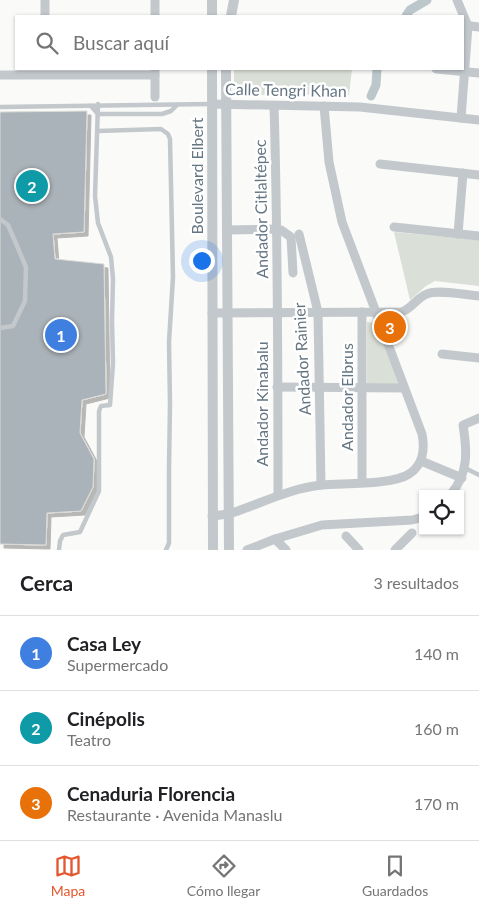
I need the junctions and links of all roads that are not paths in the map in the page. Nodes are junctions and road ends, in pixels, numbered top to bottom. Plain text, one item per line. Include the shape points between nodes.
1 (45, 0) edge
2 (155, 0) edge
3 (212, 0) edge
4 (234, 0) edge
5 (457, 0) edge
6 (45, 15) edge
7 (155, 15) edge
8 (212, 15) edge
9 (231, 15) edge
10 (462, 15) edge
11 (465, 25) edge
12 (479, 27) edge
13 (464, 48) edge
14 (212, 70) edge
15 (226, 70) edge
16 (450, 70) edge
17 (463, 71) junction
18 (45, 72) edge
19 (155, 72) edge
20 (479, 73) edge
21 (0, 75) edge
22 (155, 97) dead end
23 (98, 104) junction
24 (212, 104) junction
25 (226, 104) junction
26 (0, 106) edge
27 (91, 106) junction
28 (177, 106) junction
29 (274, 106) junction
30 (324, 106) junction
31 (98, 114) junction
32 (461, 118) junction
33 (479, 120) edge
34 (98, 131) junction
35 (380, 164) dead end
36 (463, 173) junction
37 (479, 174) edge
38 (0, 219) edge
39 (394, 227) dead end
40 (227, 230) junction
41 (277, 230) junction
42 (299, 234) dead end
43 (458, 234) junction
44 (479, 236) edge
45 (293, 273) dead end
46 (479, 296) edge
47 (318, 312) junction
48 (362, 312) junction
49 (374, 312) junction
50 (212, 313) junction
51 (228, 313) junction
52 (276, 313) junction
53 (0, 328) edge
54 (442, 354) dead end
55 (479, 358) edge
56 (277, 387) junction
57 (319, 387) junction
58 (362, 388) junction
59 (404, 388) junction
60 (479, 418) edge
61 (421, 461) junction
62 (465, 468) junction
63 (479, 475) edge
64 (462, 478) junction
65 (362, 482) junction
66 (321, 485) junction
67 (454, 490) edge
68 (278, 495) junction
69 (229, 513) junction
70 (212, 516) junction
71 (419, 519) edge
72 (412, 532) dead end
73 (346, 536) dead end
74 (275, 539) junction
75 (59, 550) edge
76 (166, 550) edge
77 (213, 550) edge
78 (229, 550) edge
79 (247, 550) edge
80 (286, 550) edge
81 (359, 550) edge
82 (395, 550) edge

1 - 6 street
2 - 7 street
3 - 8 street
4 - 9 street
5 - 10 street
11 - 12 street
11 - 13 street
14 - 24 street, Boulevard Elbert
15 - 25 street, Boulevard Elbert
16 - 17 street
17 - 20 street
17 - 32 street
18 - 19 street
18 - 21 street
19 - 22 street
23 - 27 lane
23 - 28 lane
23 - 31 lane
24 - 25 street, Calle Tengri Khan
24 - 28 lane
24 - 50 street, Boulevard Elbert
25 - 29 street, Calle Tengri Khan
25 - 40 street, Boulevard Elbert
26 - 27 lane
27 - 31 lane
28 - 31 lane via 162,114
29 - 30 street, Calle Tengri Khan
29 - 41 street, Andador Citlaltépec
30 - 32 street, Calle Tengri Khan
30 - 49 street via 329,162 342,222
31 - 34 lane
32 - 33 street, Calle Tengri Khan
34 - 75 lane via 97,217 111,258 113,279 110,405 101,406 99,411 99,491 80,532 63,536
34 - 76 lane via 161,129 170,139 173,277 169,342 169,543
35 - 36 street
36 - 37 street
36 - 43 street
38 - 53 lane via 8,225 26,267 25,301 13,326
39 - 43 street
40 - 41 street
40 - 51 street, Boulevard Elbert
41 - 45 street via 291,237
41 - 52 street, Andador Citlaltépec
42 - 47 street, Andador Rainier
43 - 44 street
46 - 49 street via 432,292 406,310
47 - 48 street
47 - 52 street
47 - 57 street, Andador Rainier
48 - 49 street
48 - 58 street, Andador Elbrus
49 - 59 street
50 - 51 street
50 - 70 street, Boulevard Elbert
51 - 52 street
51 - 69 street, Boulevard Elbert
52 - 56 street, Andador Kinabalu
54 - 55 street
56 - 57 street
56 - 68 street, Andador Kinabalu
57 - 58 street
57 - 66 street, Andador Rainier
58 - 59 street
58 - 65 street, Andador Elbrus
59 - 61 street via 422,434
60 - 62 street via 464,425
61 - 64 street
61 - 65 street via 408,475 392,480
62 - 63 lane
62 - 64 street
64 - 67 street
65 - 66 street
66 - 68 street
68 - 69 street
69 - 70 street
69 - 78 street, Boulevard Elbert
70 - 77 street, Boulevard Elbert
71 - 74 street via 328,524
72 - 82 street
73 - 81 street
74 - 79 street
74 - 80 street

